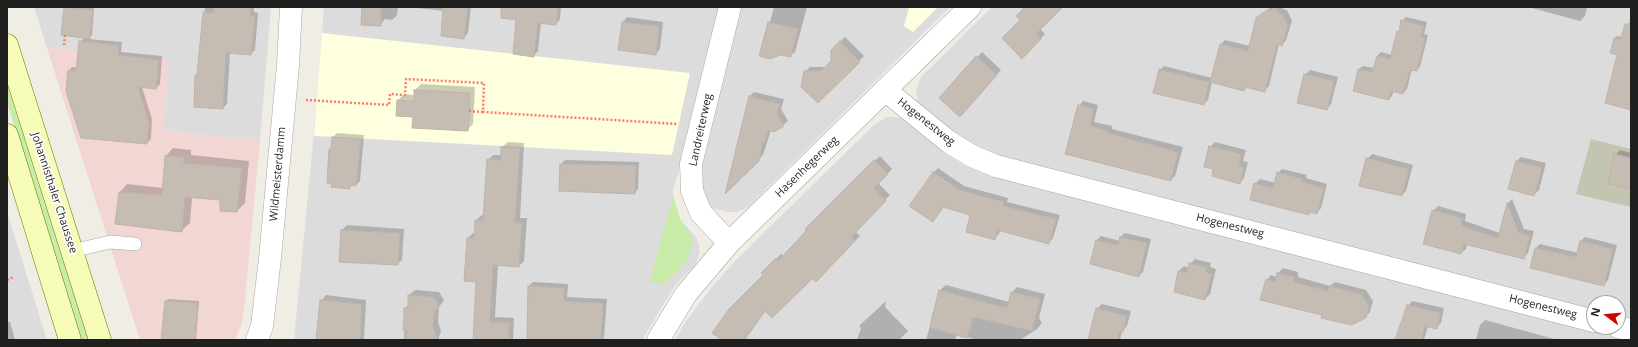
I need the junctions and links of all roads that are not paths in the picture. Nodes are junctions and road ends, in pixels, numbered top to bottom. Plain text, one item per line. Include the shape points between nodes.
1 (291, 7) edge
2 (730, 7) edge
3 (970, 7) edge
4 (7, 45) edge
5 (885, 90) junction
6 (7, 135) edge
7 (729, 243) junction
8 (135, 244) dead end
9 (72, 251) junction
10 (1586, 318) edge
11 (70, 340) edge
12 (100, 340) edge
13 (257, 340) edge
14 (658, 340) edge

1 - 13 street, Wildmeisterdamm via 270,258 262,326
2 - 7 street, Landreiterweg via 692,164 692,191 701,213
3 - 5 street, Hasenhegerweg
4 - 9 main road, Johannisthaler Chaussee
5 - 7 street, Hasenhegerweg
5 - 10 street, Hogenestweg via 949,142 972,156 996,166
6 - 11 main road
7 - 14 street, Hasenhegerweg via 686,294
8 - 9 lane via 110,242
9 - 12 main road, Johannisthaler Chaussee

